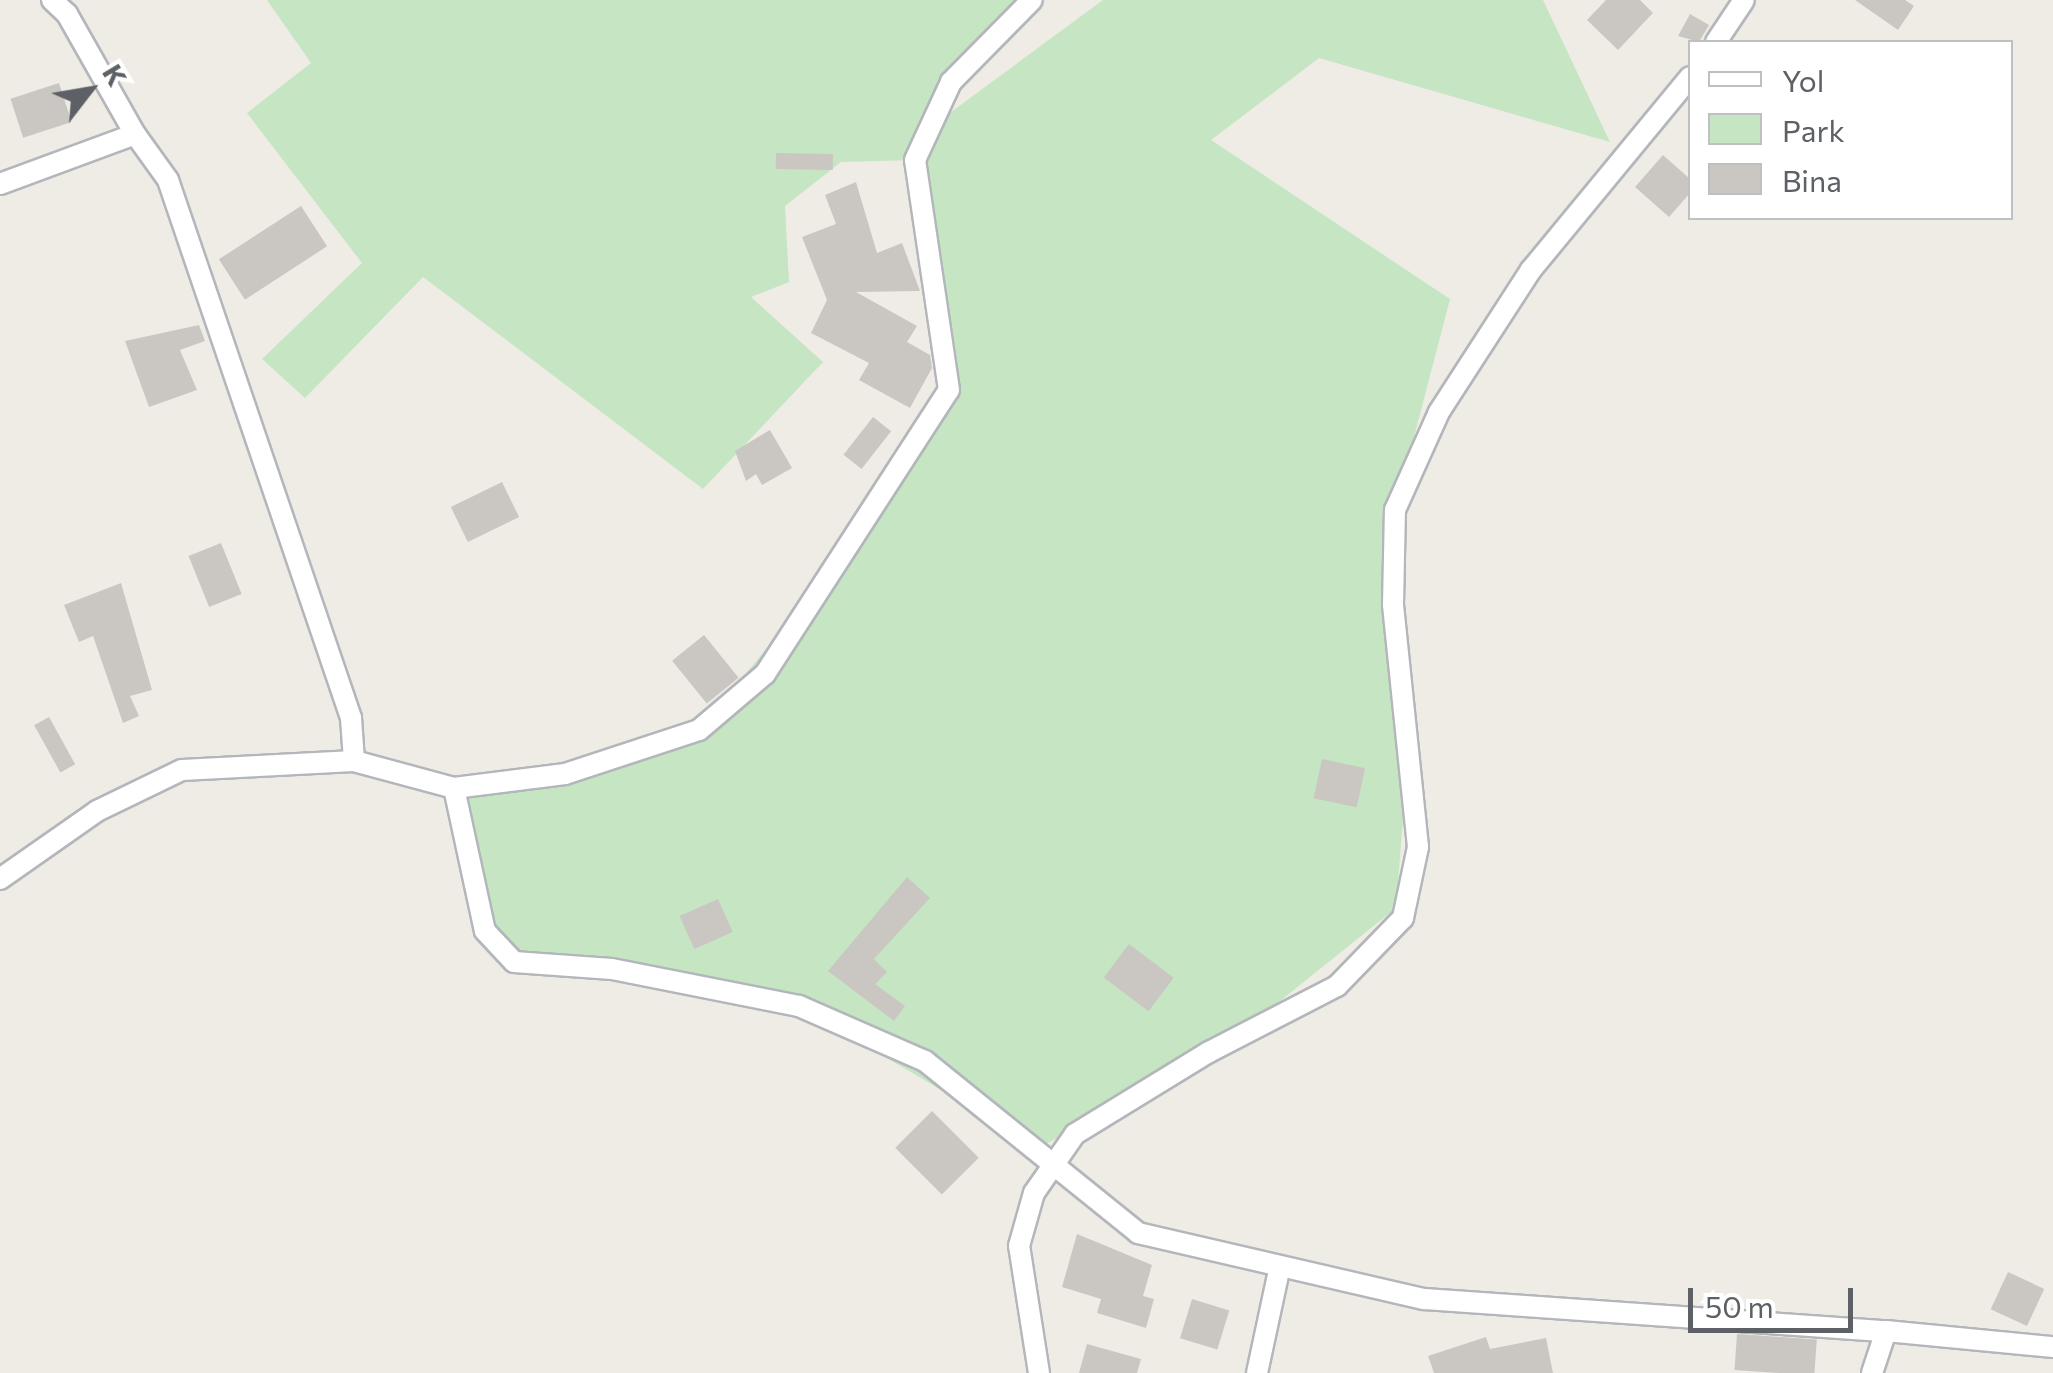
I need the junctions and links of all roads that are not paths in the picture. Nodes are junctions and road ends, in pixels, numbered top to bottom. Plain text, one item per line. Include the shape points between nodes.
1 (52, 0) edge
2 (1032, 0) edge
3 (1744, 0) edge
4 (1717, 40) edge
5 (1688, 79) edge
6 (135, 134) junction
7 (0, 184) edge
8 (354, 761) junction
9 (454, 788) junction
10 (0, 879) edge
11 (1058, 1162) junction
12 (1280, 1266) junction
13 (1886, 1331) junction
14 (2053, 1348) edge
15 (1039, 1373) edge
16 (1257, 1373) edge
17 (1872, 1373) edge

1 - 6 street via 67,14
2 - 9 street via 951,82 915,160 949,390 766,674 698,730 565,774
3 - 4 street
5 - 11 street via 1530,270 1439,412 1395,510 1393,604 1418,847 1403,918 1337,986 1209,1052 1075,1134
6 - 7 street
6 - 8 street via 168,180 351,718
8 - 9 street
8 - 10 street via 182,770 97,811
9 - 11 street via 485,931 514,962 612,969 799,1006 926,1061
11 - 12 street via 1138,1233
11 - 15 street via 1034,1193 1020,1246
12 - 13 street via 1424,1299
12 - 16 street
13 - 14 street
13 - 17 street

